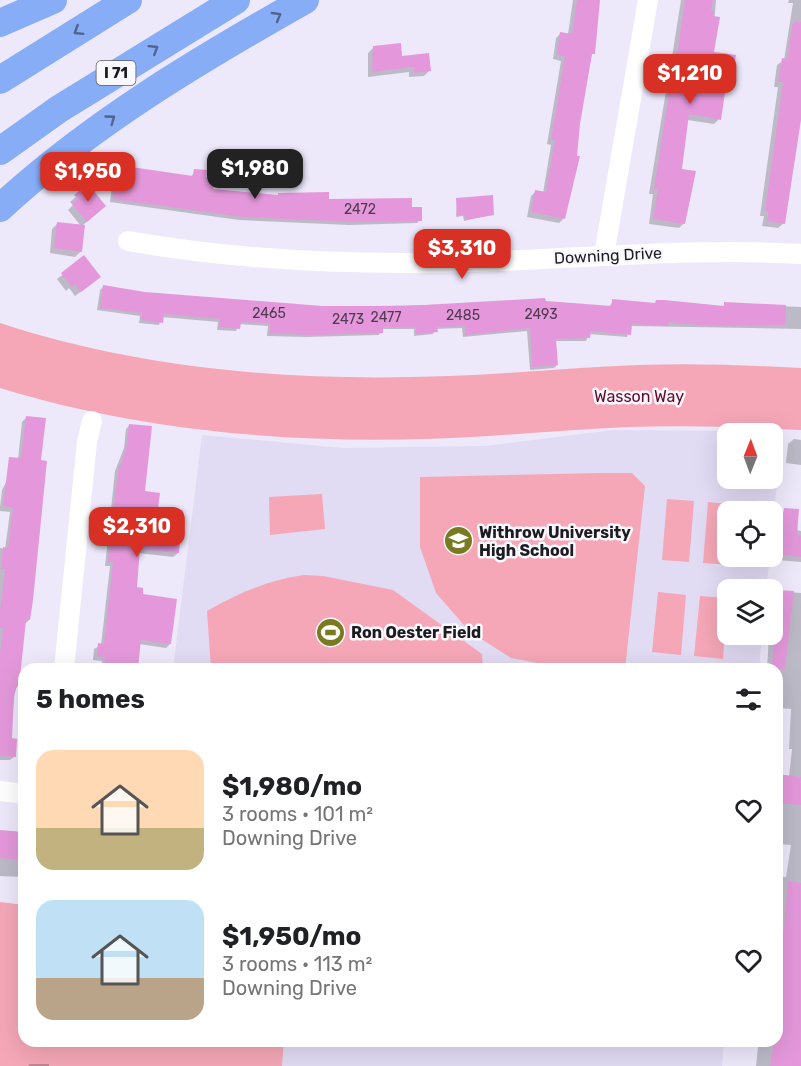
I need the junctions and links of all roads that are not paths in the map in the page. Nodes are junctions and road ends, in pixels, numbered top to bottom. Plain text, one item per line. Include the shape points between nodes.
1 (53, 0) edge
2 (128, 0) edge
3 (236, 0) edge
4 (304, 0) edge
5 (648, 0) edge
6 (0, 23) edge
7 (0, 80) edge
8 (0, 151) edge
9 (0, 208) edge
10 (128, 242) dead end
11 (801, 254) edge
12 (604, 255) junction
13 (92, 421) dead end
14 (65, 663) edge
15 (0, 792) edge
16 (18, 794) edge

1 - 6 highway
2 -> 7 highway
8 -> 3 highway, I 71 via 59,109
9 -> 4 highway via 46,165 129,106
5 - 12 street
10 - 12 street, Downing Drive via 314,262 427,263
11 - 12 street, Downing Drive via 706,251
13 - 14 street
15 - 16 street

